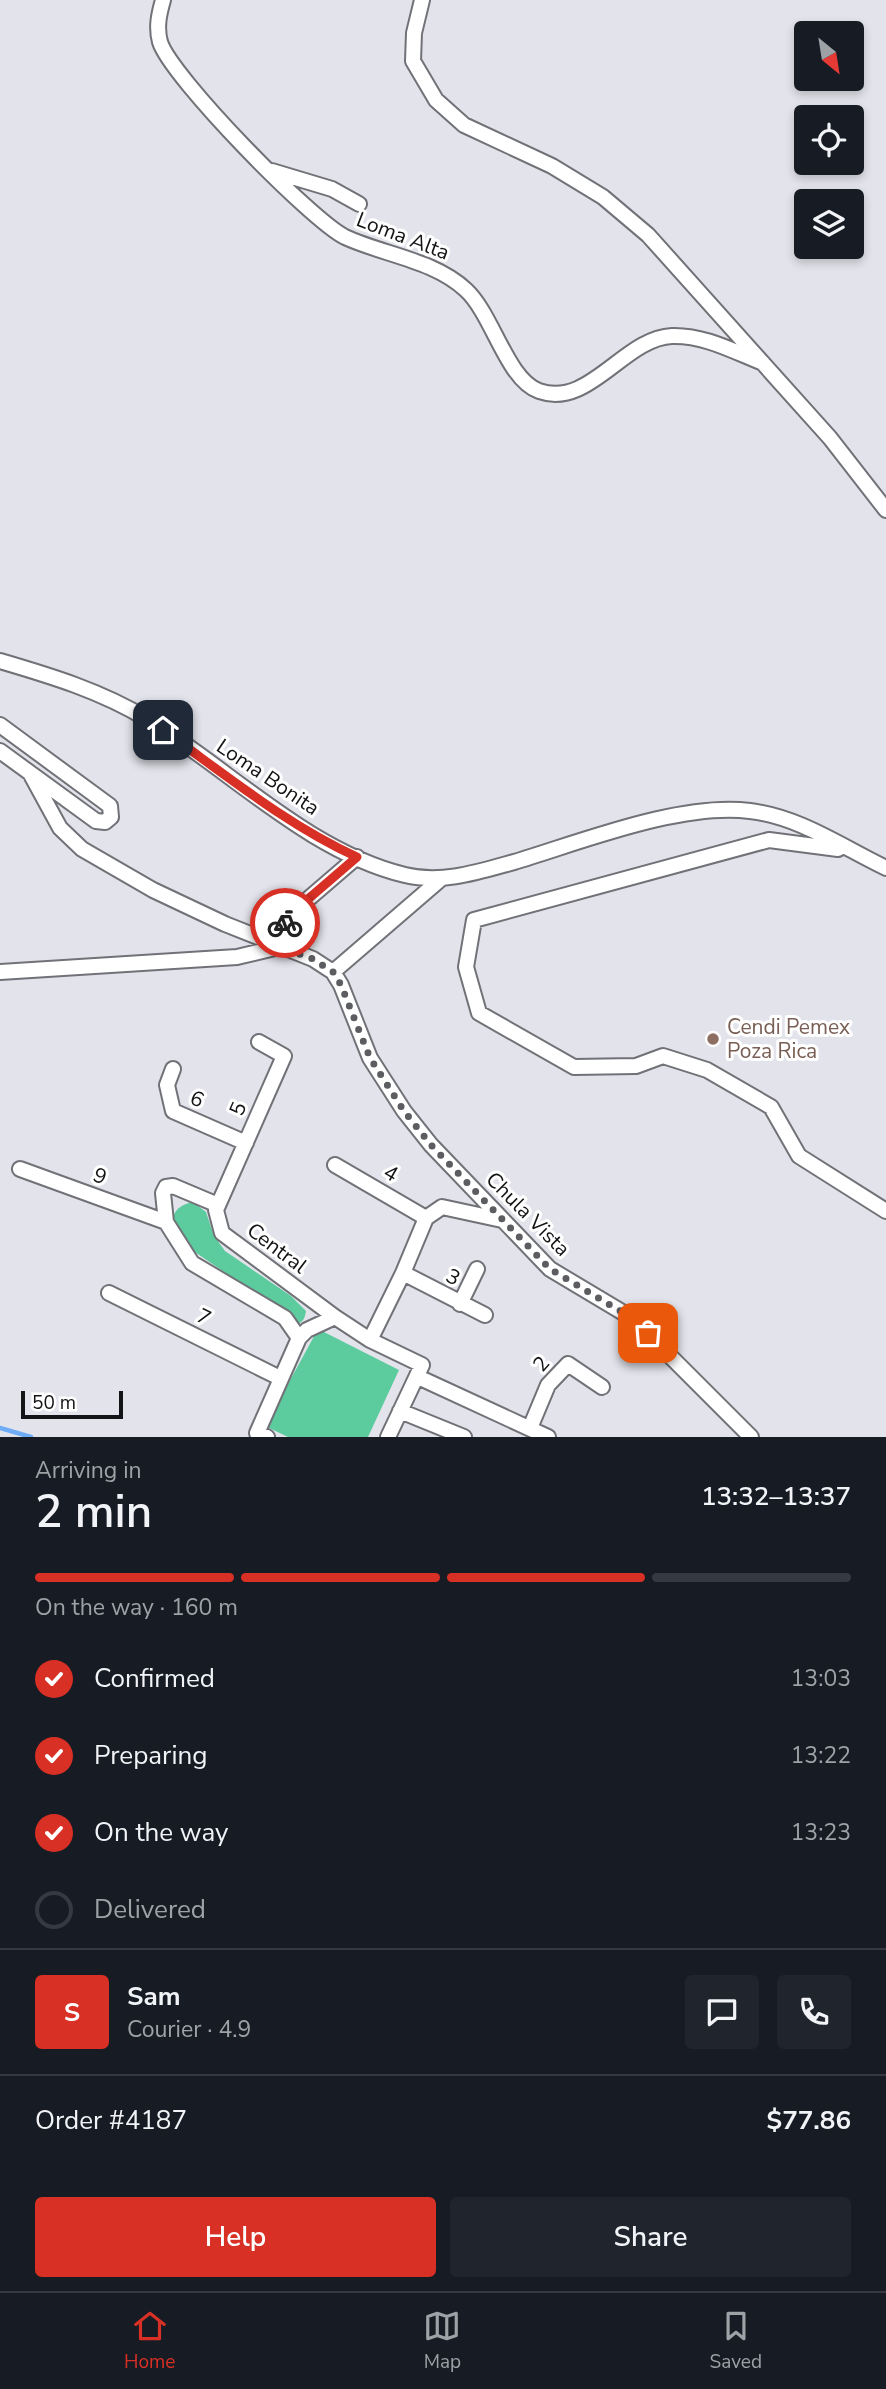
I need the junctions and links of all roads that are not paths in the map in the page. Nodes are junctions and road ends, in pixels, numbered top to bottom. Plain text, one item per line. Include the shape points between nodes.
1 (163, 0) edge
2 (422, 0) edge
3 (268, 170) junction
4 (359, 204) dead end
5 (763, 363) junction
6 (886, 510) edge
7 (0, 661) edge
8 (0, 725) edge
9 (0, 751) edge
10 (30, 773) junction
11 (847, 850) junction
12 (357, 857) junction
13 (886, 868) edge
14 (442, 878) junction
15 (272, 944) junction
16 (0, 972) edge
17 (333, 972) junction
18 (259, 1042) dead end
19 (173, 1069) dead end
20 (246, 1143) junction
21 (335, 1165) dead end
22 (20, 1169) dead end
23 (218, 1205) junction
24 (886, 1211) edge
25 (426, 1218) junction
26 (502, 1220) junction
27 (166, 1222) junction
28 (477, 1269) dead end
29 (402, 1273) junction
30 (108, 1293) dead end
31 (460, 1304) junction
32 (485, 1315) dead end
33 (335, 1317) junction
34 (299, 1338) junction
35 (370, 1340) junction
36 (420, 1371) junction
37 (280, 1378) junction
38 (602, 1387) dead end
39 (400, 1411) junction
40 (530, 1428) junction
41 (262, 1435) edge
42 (388, 1437) edge
43 (464, 1437) edge
44 (548, 1437) edge
45 (751, 1437) edge

1 - 3 street, Loma Alta via 157,20 170,62
2 - 5 street, Loma Alta via 413,61 436,100 464,125 552,166 603,197 648,235
3 - 4 street via 332,189
3 - 5 street, Loma Alta via 343,236 447,275 468,291 519,379 537,390 554,395 581,388 640,347 669,336 701,338
5 - 6 street, Loma Alta
7 - 12 street, Loma Bonita via 97,692 148,720 273,809
8 - 10 street via 110,806 111,817 96,821
9 - 10 street
10 - 15 street via 60,828 82,849 153,890
11 - 13 street
11 - 14 street, Loma Bonita via 786,818 714,809 658,819 468,875
11 - 24 street via 769,840 474,920 467,967 478,1013 574,1067 636,1066 663,1056 707,1070 771,1107 799,1156
12 - 14 street, Loma Bonita via 406,876
12 - 15 street via 307,900
14 - 17 street
15 - 16 street via 237,957
15 - 17 street
17 - 26 street, Chula Vista via 370,1058 404,1111
18 - 20 street, 5 via 284,1056
19 - 20 street, 6 via 167,1085 173,1111
20 - 23 street, 5
21 - 25 street, 4
22 - 27 street, 9
23 - 27 street via 166,1187
23 - 33 street, Central via 222,1233
25 - 26 street via 442,1207
25 - 29 street
26 - 45 street, Chula Vista via 550,1269 632,1318
27 - 34 street via 192,1263 285,1318
28 - 31 street
29 - 31 street, 3
29 - 35 street
30 - 37 street, 7
31 - 32 street, 3
33 - 34 street
33 - 35 street, Central
34 - 37 street
35 - 36 street, Central
36 - 39 street
36 - 40 street, Central
37 - 41 street
38 - 40 street, 2 via 568,1364 548,1385
39 - 42 street
39 - 43 street
40 - 44 street, Central

